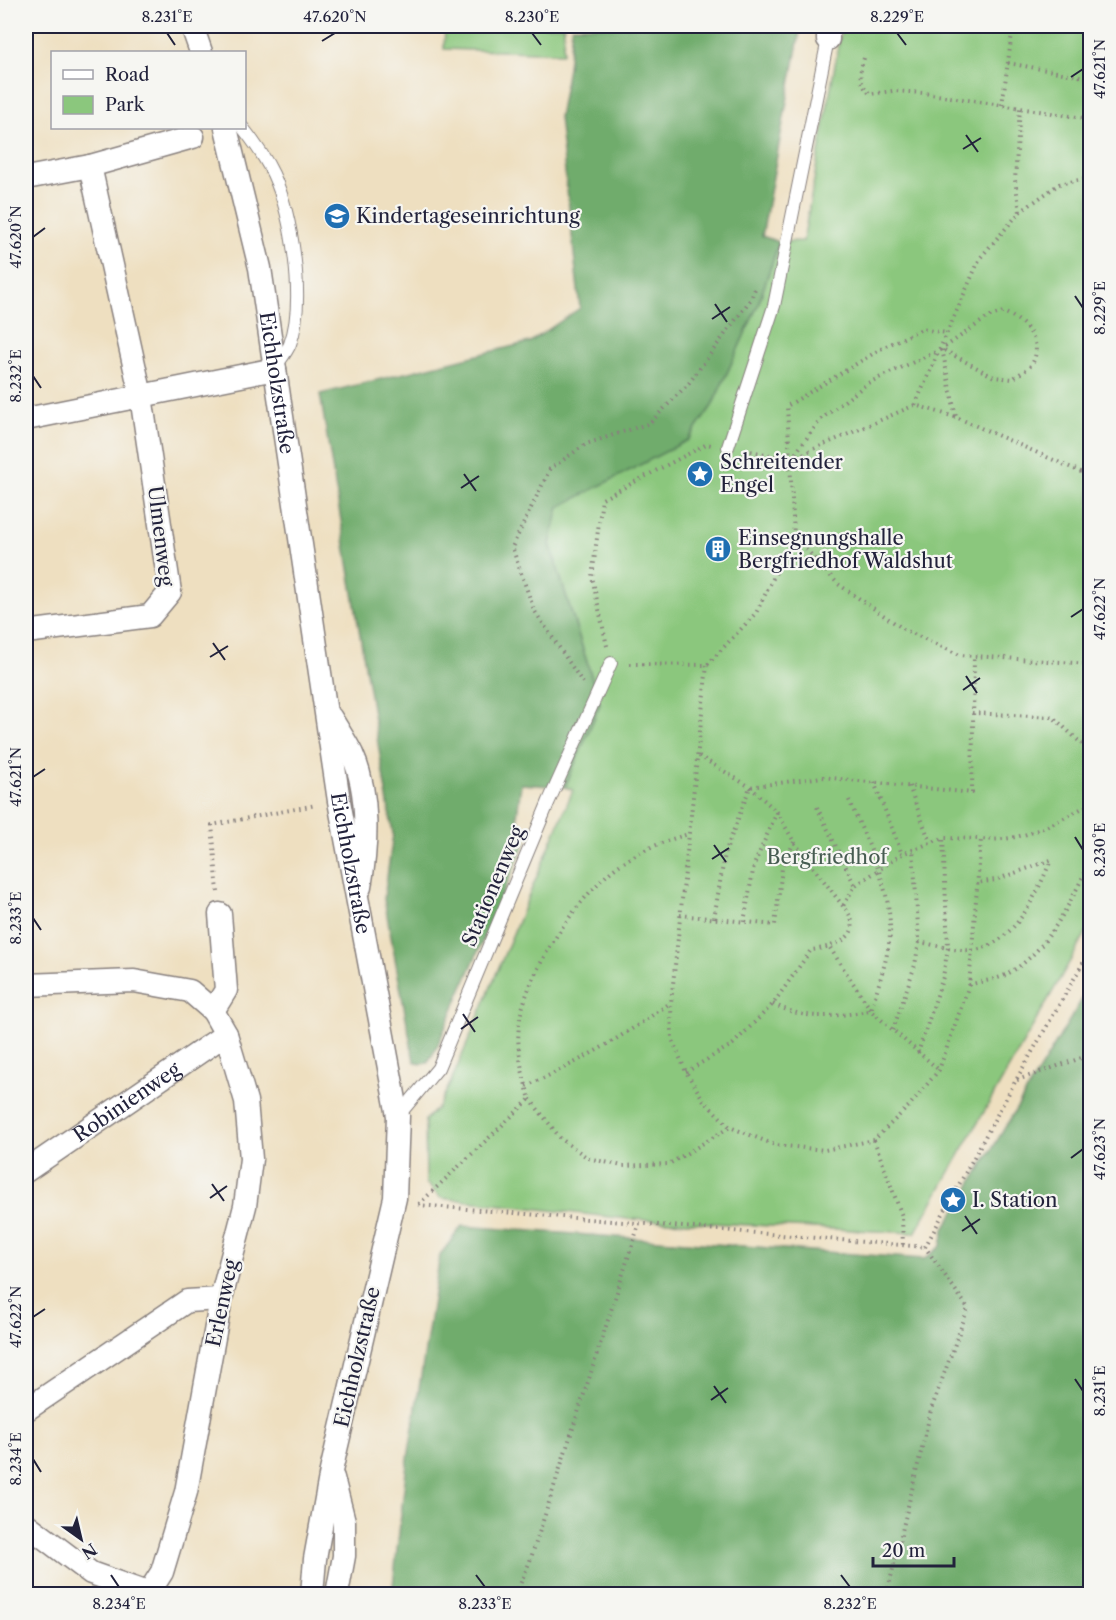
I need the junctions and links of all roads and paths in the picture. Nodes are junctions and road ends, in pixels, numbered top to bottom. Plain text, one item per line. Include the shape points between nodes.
1 (192, 26) edge
2 (1013, 26) edge
3 (828, 32) edge
4 (201, 51) edge
5 (864, 58) dead end
6 (1008, 63) junction
7 (1090, 78) edge
8 (1002, 105) junction
9 (1020, 108) junction
10 (1090, 119) edge
11 (226, 129) edge
12 (244, 129) edge
13 (193, 137) dead end
14 (90, 166) junction
15 (26, 178) edge
16 (1090, 178) edge
17 (1020, 213) junction
18 (759, 279) dead end
19 (946, 333) junction
20 (942, 349) junction
21 (275, 369) junction
22 (141, 396) junction
23 (915, 405) junction
24 (956, 417) junction
25 (26, 419) edge
26 (728, 447) junction
27 (791, 459) junction
28 (1090, 476) edge
29 (794, 536) junction
30 (26, 632) edge
31 (974, 657) junction
32 (611, 663) junction
33 (1090, 664) edge
34 (707, 665) junction
35 (585, 686) dead end
36 (324, 707) junction
37 (972, 713) junction
38 (699, 756) junction
39 (1090, 757) edge
40 (874, 782) junction
41 (909, 786) junction
42 (750, 787) junction
43 (849, 800) dead end
44 (339, 801) junction
45 (1090, 804) edge
46 (817, 807) dead end
47 (777, 812) junction
48 (688, 834) junction
49 (943, 838) junction
50 (981, 838) junction
51 (794, 842) junction
52 (930, 842) junction
53 (912, 849) junction
54 (902, 854) junction
55 (1090, 862) edge
56 (877, 869) junction
57 (977, 883) junction
58 (855, 886) junction
59 (357, 902) junction
60 (843, 906) junction
61 (220, 914) joint
62 (680, 915) junction
63 (714, 918) junction
64 (744, 922) junction
65 (919, 942) junction
66 (948, 947) junction
67 (830, 948) junction
68 (973, 950) junction
69 (1090, 951) edge
70 (26, 985) edge
71 (969, 985) junction
72 (671, 1003) junction
73 (773, 1004) junction
74 (213, 1011) junction
75 (871, 1011) junction
76 (892, 1030) junction
77 (226, 1034) junction
78 (918, 1053) junction
79 (1090, 1055) edge
80 (939, 1071) junction
81 (686, 1072) junction
82 (1016, 1080) junction
83 (526, 1086) junction
84 (530, 1099) junction
85 (398, 1116) junction
86 (730, 1127) junction
87 (874, 1140) junction
88 (26, 1171) edge
89 (395, 1198) junction
90 (418, 1205) junction
91 (639, 1224) junction
92 (903, 1247) junction
93 (925, 1247) junction
94 (221, 1299) junction
95 (26, 1410) edge
96 (331, 1471) junction
97 (26, 1524) edge
98 (149, 1594) edge
99 (312, 1594) edge
100 (337, 1594) edge
101 (516, 1594) edge
102 (886, 1594) edge

1 - 4 street
2 - 6 path
3 - 26 lane via 774,306
5 - 8 path via 860,79 870,94 924,93
6 - 7 path
6 - 8 path
8 - 9 path
9 - 10 path
9 - 17 path via 1015,180
11 - 21 street, Eichholzstraße via 260,268
12 - 21 lane via 273,174 288,220 296,267 297,302 290,344
13 - 14 street
14 - 15 street
14 - 22 street, Ulmenweg
16 - 17 path via 1059,184
17 - 19 path via 980,258
18 - 35 path via 751,299 727,334 689,383 650,423 586,444 550,469 512,547 534,610
19 - 20 path
19 - 27 path via 922,329 884,347 787,406
20 - 20 path via 994,377 1013,379 1031,365 1036,348 1031,332 1017,318 1003,312 988,317
20 - 23 path
20 - 24 path
20 - 27 path via 868,383 821,418
21 - 22 street
21 - 36 street, Eichholzstraße
22 - 25 street
22 - 30 street, Ulmenweg via 171,592 150,616
23 - 24 path
23 - 27 path
24 - 28 path
26 - 27 path
26 - 32 path via 707,444 602,499 592,577
27 - 29 path
29 - 31 path via 838,584 905,630 960,655
29 - 34 path via 756,613
31 - 33 path
31 - 37 path
32 - 34 path
32 - 85 lane, Stationenweg via 438,1068
34 - 38 path
36 - 44 street, Eichholzstraße
36 - 59 street via 353,756 363,798 367,847
37 - 39 path via 1053,717
37 - 41 path via 972,793
38 - 42 path
38 - 48 path
40 - 41 path
40 - 42 path via 822,777
40 - 54 path
41 - 52 path
42 - 47 path
42 - 63 path via 725,853
43 - 56 path
44 - 59 street, Eichholzstraße
44 - 61 path via 212,825
45 - 50 path via 1021,837 1002,841
46 - 58 path
47 - 51 path
47 - 64 path via 754,865
48 - 62 path
48 - 83 path via 660,842 615,869 575,910 538,969 520,1018 520,1070
49 - 50 path
49 - 52 path
49 - 66 path
50 - 57 path
51 - 60 path
51 - 64 path via 782,868 775,925
52 - 53 path
53 - 54 path
53 - 65 path
54 - 56 path
55 - 71 path via 1073,897 1037,951 1008,974
56 - 58 path
56 - 75 path via 889,909 890,937
57 - 68 path
57 - 68 path via 1051,860 1039,889 1007,933 991,945
58 - 60 path
59 - 85 street, Eichholzstraße
60 - 67 path via 851,915 852,927 840,944
61 - 74 street via 226,990
62 - 63 path
62 - 72 path
63 - 64 path
65 - 66 path
65 - 76 path
66 - 68 path
66 - 78 path via 943,977
67 - 73 path via 811,950
67 - 75 path
68 - 71 path
69 - 82 path
70 - 74 street, Erlenweg via 134,981 190,991
71 - 80 path
72 - 81 path via 672,1039
72 - 83 path via 575,1065
73 - 75 path via 798,1015
73 - 81 path via 733,1044
74 - 77 street, Erlenweg
75 - 76 path
76 - 78 path
77 - 88 street, Robinienweg
77 - 94 street, Erlenweg via 246,1101 251,1159 245,1206
78 - 80 path
79 - 82 path
80 - 87 path
81 - 86 path via 704,1101
82 - 93 path
83 - 84 path
84 - 86 path via 561,1139 588,1158 622,1166 669,1164
84 - 90 path
85 - 89 street, Eichholzstraße
86 - 87 path via 775,1145 825,1150
87 - 92 path via 902,1216
89 - 90 path
89 - 96 street, Eichholzstraße
90 - 91 path
91 - 92 path
91 - 101 path
92 - 93 path
93 - 102 path via 968,1308 931,1410
94 - 95 street via 186,1301
94 - 98 street, Erlenweg via 186,1492 162,1572
96 - 99 street, Eichholzstraße
96 - 100 street via 344,1521 344,1556
97 - 98 street via 91,1573

